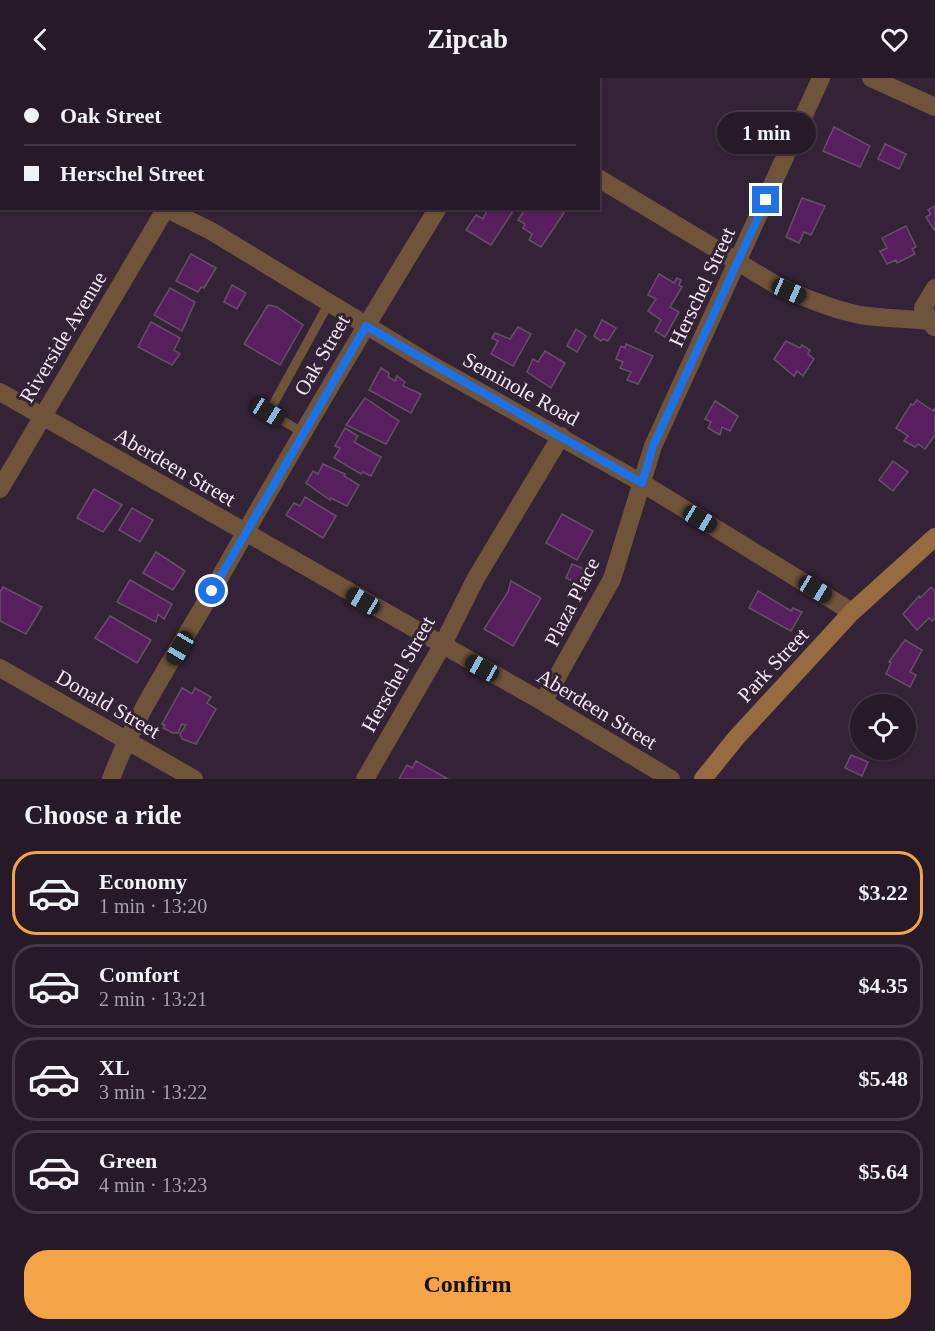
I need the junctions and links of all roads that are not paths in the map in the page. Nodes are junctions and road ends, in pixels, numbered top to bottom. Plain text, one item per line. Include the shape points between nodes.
1 (821, 78) edge
2 (871, 78) edge
3 (935, 107) edge
4 (600, 179) edge
5 (165, 210) edge
6 (168, 210) edge
7 (437, 210) edge
8 (738, 263) junction
9 (935, 288) edge
10 (329, 303) junction
11 (933, 324) edge
12 (366, 326) junction
13 (0, 392) edge
14 (42, 416) junction
15 (303, 433) junction
16 (561, 436) junction
17 (642, 483) junction
18 (0, 489) edge
19 (245, 533) junction
20 (935, 537) edge
21 (852, 612) junction
22 (442, 646) junction
23 (0, 668) edge
24 (543, 702) junction
25 (127, 741) junction
26 (111, 779) edge
27 (194, 779) edge
28 (365, 779) edge
29 (671, 779) edge
30 (703, 779) edge

1 - 8 street, Herschel Street
2 - 3 street
4 - 8 street
5 - 14 street, Riverside Avenue
6 - 10 street, Seminole Road via 211,231
7 - 12 street, Oak Street
8 - 11 street via 776,285 837,309
8 - 17 street, Herschel Street via 653,446
9 - 11 street via 923,308
10 - 12 street, Seminole Road
10 - 15 lane via 268,412
12 - 15 street, Oak Street
12 - 16 street, Seminole Road
13 - 14 street, Aberdeen Street
14 - 18 street, Riverside Avenue
14 - 19 street, Aberdeen Street
15 - 19 street, Oak Street
16 - 17 street, Seminole Road
16 - 22 street, Herschel Street via 476,578
17 - 21 street, Seminole Road
17 - 24 street, Plaza Place via 612,579
19 - 22 street, Aberdeen Street
19 - 25 street, Oak Street
20 - 21 street, Park Street
21 - 30 street, Park Street
22 - 24 street, Aberdeen Street
22 - 28 street, Herschel Street
23 - 25 street, Donald Street
24 - 29 street, Aberdeen Street
25 - 26 street, Oak Street
25 - 27 street, Donald Street

